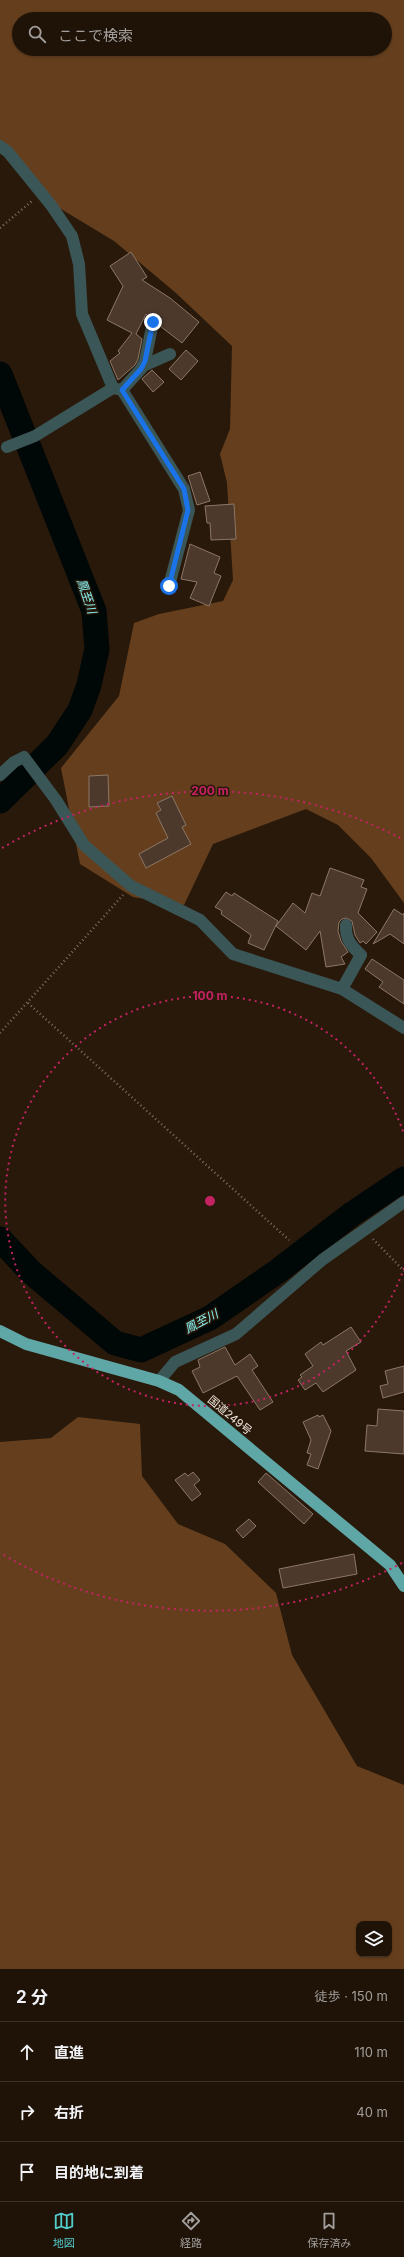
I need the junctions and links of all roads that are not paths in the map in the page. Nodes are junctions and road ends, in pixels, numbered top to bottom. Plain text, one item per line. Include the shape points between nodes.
1 (0, 146) edge
2 (153, 322) dead end
3 (170, 354) dead end
4 (143, 366) junction
5 (118, 389) junction
6 (7, 447) dead end
7 (169, 586) dead end
8 (0, 775) edge
9 (346, 925) dead end
10 (342, 989) junction
11 (404, 1028) edge
12 (404, 1202) edge
13 (0, 1331) edge
14 (159, 1381) junction
15 (404, 1586) edge

1 - 5 street via 8,152 41,193 72,236 79,264 82,314
2 - 4 street
3 - 4 street
4 - 5 street via 137,376
5 - 6 street via 35,436
5 - 7 street via 184,489 188,510
8 - 10 street via 24,757 56,800 84,845 131,886 200,920 233,954
9 - 10 street via 348,941 361,955
10 - 11 street
12 - 14 street via 322,1260 236,1334 175,1362
13 - 14 highway, 国道249号 via 26,1344
14 - 15 highway, 国道249号 via 179,1390 390,1565

